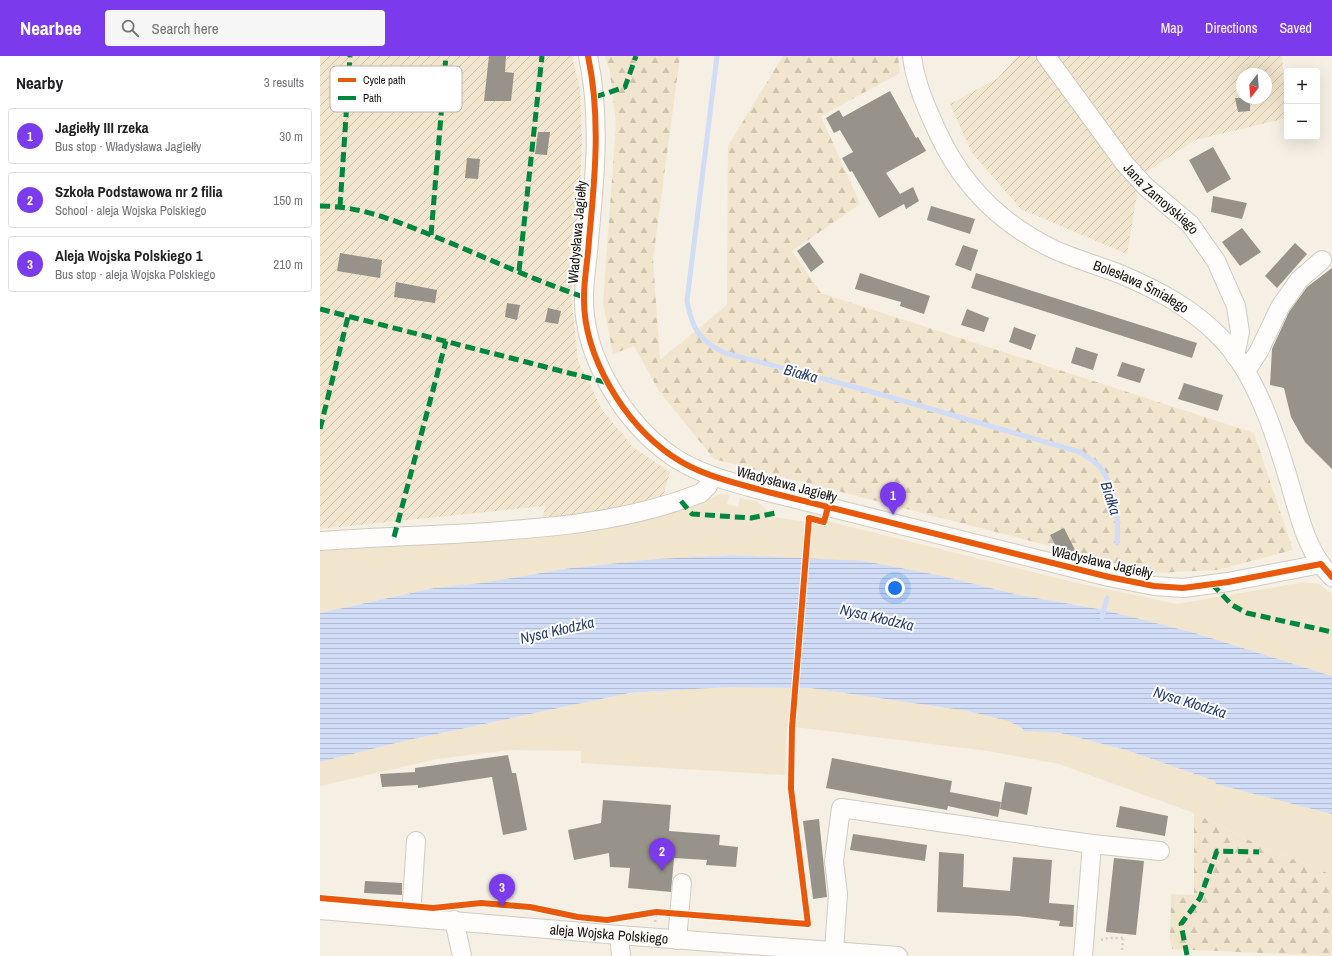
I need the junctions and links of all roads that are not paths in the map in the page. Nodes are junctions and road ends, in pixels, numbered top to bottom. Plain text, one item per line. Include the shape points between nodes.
1 (588, 56) edge
2 (912, 56) edge
3 (1046, 56) edge
4 (1322, 260) dead end
5 (1235, 356) junction
6 (1246, 371) junction
7 (712, 476) junction
8 (320, 541) edge
9 (1326, 570) edge
10 (416, 841) dead end
11 (1092, 844) junction
12 (1160, 851) dead end
13 (682, 883) dead end
14 (320, 910) edge
15 (411, 916) junction
16 (454, 920) junction
17 (619, 935) junction
18 (677, 940) junction
19 (1090, 950) edge
20 (842, 953) edge
21 (462, 956) edge
22 (621, 956) edge
23 (898, 956) edge

1 - 7 street, Władysława Jagiełły via 595,92 596,139 584,297 594,351 612,389 634,421 672,456
2 - 5 street, Bolesława Śmiałego via 924,102 947,154 968,184 989,206 1011,224 1054,250 1119,274 1175,300 1193,312 1222,339
3 - 5 street, Jana Zamoyskiego via 1124,164 1146,187 1190,224 1216,261 1236,306 1240,332
4 - 6 street via 1299,280 1280,307 1259,351
5 - 6 street, Bolesława Śmiałego
6 - 9 street, Bolesława Śmiałego via 1270,427 1304,533
7 - 8 street via 708,486 701,493 635,514 603,520 532,529
7 - 9 street, Władysława Jagiełły via 1109,577 1154,586 1183,588
10 - 15 street
11 - 12 street
11 - 19 street
11 - 20 street via 841,808 834,861
13 - 18 street
14 - 15 street, aleja Wojska Polskiego
15 - 16 street, aleja Wojska Polskiego
16 - 17 street, aleja Wojska Polskiego
16 - 21 street
17 - 18 street, aleja Wojska Polskiego
17 - 22 street
18 - 20 street, aleja Wojska Polskiego
20 - 23 street, aleja Wojska Polskiego

